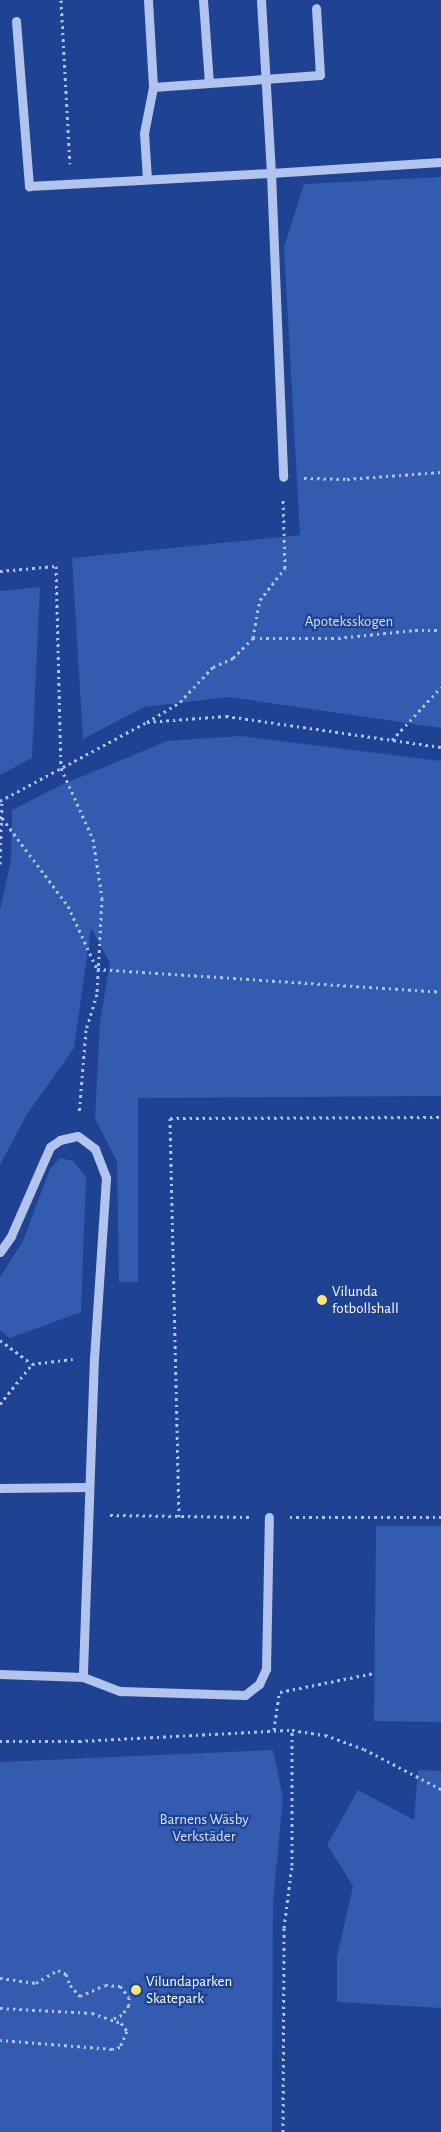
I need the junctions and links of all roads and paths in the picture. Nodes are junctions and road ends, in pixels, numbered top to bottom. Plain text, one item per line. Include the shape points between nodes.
1 (61, 0) edge
2 (148, 0) edge
3 (203, 0) edge
4 (261, 0) edge
5 (316, 8) dead end
6 (16, 20) dead end
7 (266, 79) junction
8 (209, 83) junction
9 (153, 87) junction
10 (441, 162) edge
11 (271, 173) junction
12 (147, 179) junction
13 (72, 183) junction
14 (441, 472) edge
15 (283, 477) junction
16 (0, 571) edge
17 (441, 630) edge
18 (253, 638) junction
19 (441, 687) edge
20 (147, 722) junction
21 (392, 740) junction
22 (441, 747) edge
23 (61, 768) junction
24 (1, 801) edge
25 (2, 818) junction
26 (0, 864) edge
27 (97, 969) junction
28 (441, 992) edge
29 (441, 1117) edge
30 (78, 1136) junction
31 (0, 1252) edge
32 (0, 1340) edge
33 (94, 1357) junction
34 (32, 1364) junction
35 (0, 1404) edge
36 (88, 1487) junction
37 (0, 1488) edge
38 (179, 1517) dead end
39 (270, 1517) dead end
40 (374, 1673) dead end
41 (0, 1674) edge
42 (83, 1677) junction
43 (259, 1684) junction
44 (280, 1692) junction
45 (274, 1730) junction
46 (292, 1730) junction
47 (0, 1741) edge
48 (441, 1789) edge
49 (0, 1978) edge
50 (0, 2008) edge
51 (111, 2019) junction
52 (0, 2040) edge
53 (282, 2132) edge

1 - 13 path
2 - 9 lane
3 - 8 lane
4 - 7 lane
5 - 7 lane via 320,75
6 - 13 lane via 29,186
7 - 8 lane
7 - 11 lane
8 - 9 lane
9 - 12 lane via 144,132
10 - 11 lane
11 - 12 lane
11 - 15 lane
12 - 13 lane
14 - 15 path via 347,480
15 - 18 path via 285,568 260,600
16 - 23 path via 56,566
17 - 18 path via 338,638
18 - 20 path via 233,658 213,667 180,702
19 - 21 path
20 - 21 path via 226,716
20 - 23 path
21 - 22 path
23 - 24 path
23 - 27 path via 93,839 102,898
24 - 25 path
25 - 26 path
25 - 27 path via 68,906
27 - 28 path
27 - 30 path via 96,994 86,1030
29 - 38 path via 170,1118
30 - 31 lane via 60,1140 50,1147 11,1236
30 - 33 lane via 95,1149 106,1178
32 - 34 path
33 - 34 path
33 - 36 lane
34 - 35 path
36 - 37 lane
36 - 42 lane
39 - 43 lane via 266,1669
40 - 44 path
41 - 42 lane
42 - 43 lane via 130,1691 244,1694
43 - 44 path
44 - 45 path
45 - 46 path
45 - 47 path via 79,1741
46 - 48 path via 325,1735 364,1749
46 - 53 path via 292,1865 284,1928
49 - 51 path via 36,1983 58,1970 66,1974 80,1996 105,1985 120,1986 125,1990 129,2005 122,2015
50 - 51 path via 83,2012
51 - 52 path via 127,2030 120,2047

